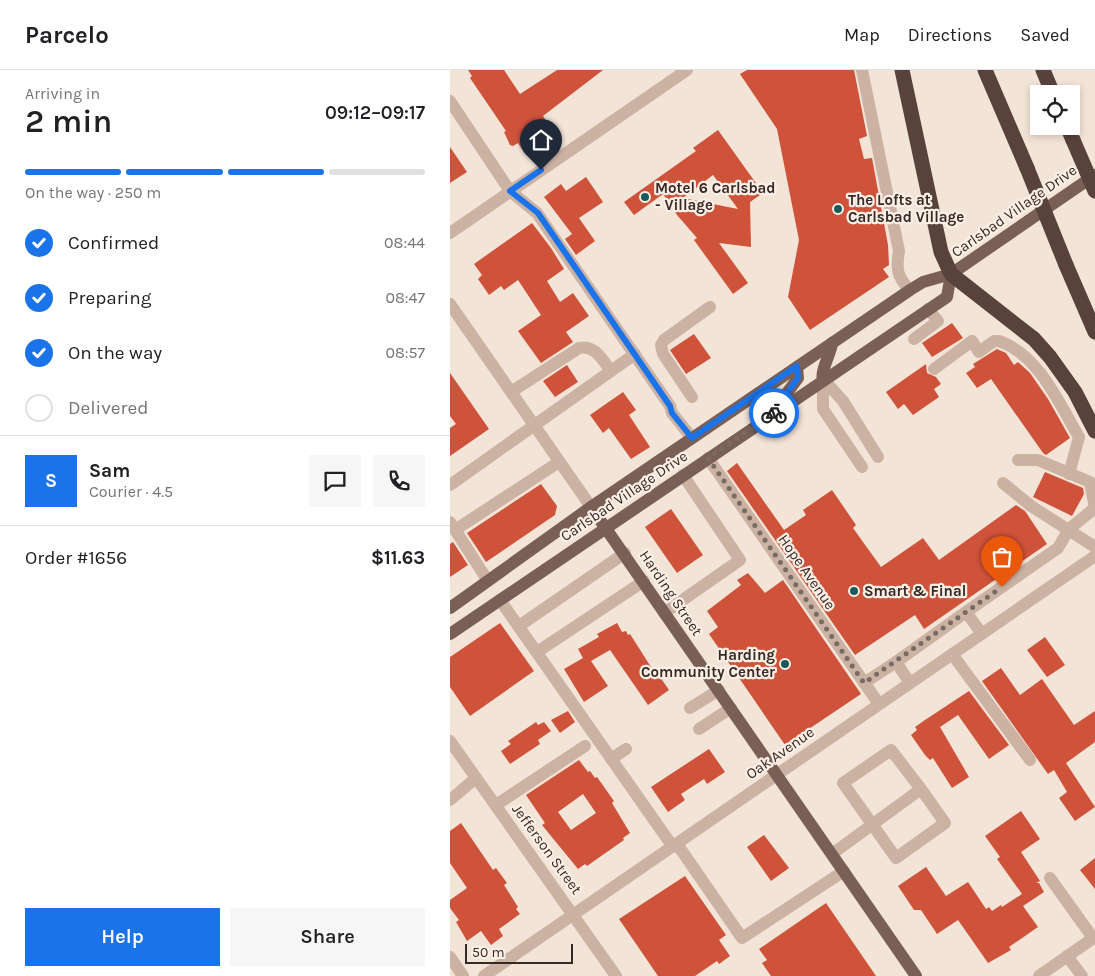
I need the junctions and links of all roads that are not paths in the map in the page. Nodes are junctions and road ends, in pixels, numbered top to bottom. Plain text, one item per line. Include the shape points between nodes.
1 (687, 70) edge
2 (862, 70) edge
3 (902, 70) edge
4 (985, 70) edge
5 (1044, 70) edge
6 (1050, 85) edge
7 (450, 101) edge
8 (1071, 135) edge
9 (1095, 175) edge
10 (510, 191) junction
11 (1095, 191) edge
12 (450, 233) edge
13 (951, 274) junction
14 (910, 290) junction
15 (450, 304) edge
16 (710, 307) dead end
17 (928, 309) junction
18 (1095, 332) edge
19 (914, 339) dead end
20 (832, 343) junction
21 (635, 354) junction
22 (797, 366) junction
23 (934, 369) dead end
24 (610, 371) junction
25 (824, 379) junction
26 (511, 392) junction
27 (692, 397) dead end
28 (784, 406) junction
29 (534, 425) junction
30 (1095, 431) edge
31 (692, 438) junction
32 (878, 457) dead end
33 (708, 458) junction
34 (1018, 460) dead end
35 (559, 462) junction
36 (862, 467) dead end
37 (1069, 474) junction
38 (683, 475) junction
39 (1003, 483) dead end
40 (450, 485) edge
41 (591, 507) junction
42 (1095, 508) edge
43 (453, 526) edge
44 (606, 528) junction
45 (1069, 529) junction
46 (1095, 547) edge
47 (624, 553) junction
48 (1095, 556) edge
49 (488, 581) junction
50 (644, 581) junction
51 (500, 600) junction
52 (450, 608) edge
53 (966, 612) junction
54 (664, 613) junction
55 (519, 626) junction
56 (450, 634) edge
57 (982, 634) junction
58 (537, 652) junction
59 (952, 654) junction
60 (896, 662) junction
61 (864, 683) junction
62 (910, 683) junction
63 (719, 690) junction
64 (879, 704) junction
65 (690, 708) dead end
66 (731, 708) junction
67 (699, 729) dead end
68 (450, 741) edge
69 (585, 746) dead end
70 (626, 749) dead end
71 (611, 759) junction
72 (1030, 760) dead end
73 (777, 775) junction
74 (476, 778) junction
75 (921, 790) junction
76 (450, 800) edge
77 (496, 805) junction
78 (873, 824) junction
79 (675, 845) junction
80 (832, 854) junction
81 (844, 871) junction
82 (1050, 878) dead end
83 (575, 916) junction
84 (1094, 938) edge
85 (1067, 956) junction
86 (450, 957) edge
87 (463, 976) edge
88 (484, 976) edge
89 (616, 976) edge
90 (916, 976) edge
91 (1039, 976) edge
92 (1082, 976) edge

1 - 10 street
2 - 14 street via 899,251 896,270 899,280
3 - 13 highway via 941,252
4 - 18 highway, bridge
5 - 6 highway
7 - 10 street
8 - 11 highway, bridge
9 - 13 main road, Carlsbad Village Drive
10 - 12 street
10 - 21 street via 538,213
13 - 14 main road, Carlsbad Village Drive via 922,282
13 - 17 main road, Carlsbad Village Drive via 947,297
13 - 30 highway via 1039,345 1075,392
14 - 20 main road, Carlsbad Village Drive
15 - 26 street, Harding Street
16 - 27 street via 661,345
17 - 19 street via 938,321
17 - 25 main road, Carlsbad Village Drive
20 - 22 main road, Carlsbad Village Drive
20 - 25 main road via 831,354 823,370
21 - 24 street
21 - 31 street via 672,413
22 - 28 main road via 798,378 784,397
22 - 31 main road, Carlsbad Village Drive
23 - 37 street via 972,341 979,352 999,341 1026,355 1079,437
24 - 26 street via 596,351 579,348
24 - 29 street
25 - 28 main road, Carlsbad Village Drive
25 - 32 street via 843,401
25 - 36 street via 824,409
26 - 29 street, Harding Street
28 - 33 main road, Carlsbad Village Drive
29 - 35 street, Harding Street
29 - 40 street
31 - 41 main road, Carlsbad Village Drive
33 - 38 main road, Carlsbad Village Drive
33 - 61 street, Hope Avenue
34 - 37 street via 1038,460
35 - 41 street, Harding Street
35 - 43 street
37 - 42 street via 1090,482
38 - 44 main road, Carlsbad Village Drive
38 - 54 street via 740,560
39 - 45 street via 1031,506
41 - 44 main road, Harding Street
41 - 49 main road, Carlsbad Village Drive
42 - 45 street
43 - 49 street
44 - 47 main road, Harding Street
44 - 51 main road, Carlsbad Village Drive
45 - 46 street
45 - 53 street via 1058,548
47 - 50 main road, Harding Street
47 - 55 street
48 - 57 street, Oak Avenue
49 - 52 main road, Carlsbad Village Drive
50 - 54 main road, Harding Street
50 - 58 street
51 - 55 street
51 - 56 main road, Carlsbad Village Drive
53 - 57 street
53 - 60 street
54 - 63 main road, Harding Street
55 - 58 street
57 - 59 street, Oak Avenue
58 - 71 street via 600,733
59 - 62 street, Oak Avenue
59 - 72 street
60 - 61 street
60 - 62 street
61 - 64 street, Hope Avenue
62 - 64 street, Oak Avenue
63 - 65 street
63 - 66 main road, Harding Street
64 - 73 street, Oak Avenue
66 - 67 street
66 - 73 main road, Harding Street
68 - 74 street, Jefferson Street
69 - 77 street
70 - 71 street
71 - 79 street via 630,775
73 - 79 street, Oak Avenue
73 - 80 main road, Harding Street
74 - 76 street
74 - 77 street, Jefferson Street
75 - 78 street
75 - 78 street via 945,823 896,858
75 - 78 street via 891,750 843,783
77 - 83 street, Jefferson Street
78 - 80 street
79 - 81 street via 742,938
79 - 83 street, Oak Avenue
80 - 81 main road, Harding Street
81 - 90 main road, Harding Street
82 - 84 street
83 - 88 street, Oak Avenue
83 - 89 street, Jefferson Street
84 - 85 street
85 - 91 street
85 - 92 street
86 - 87 street

